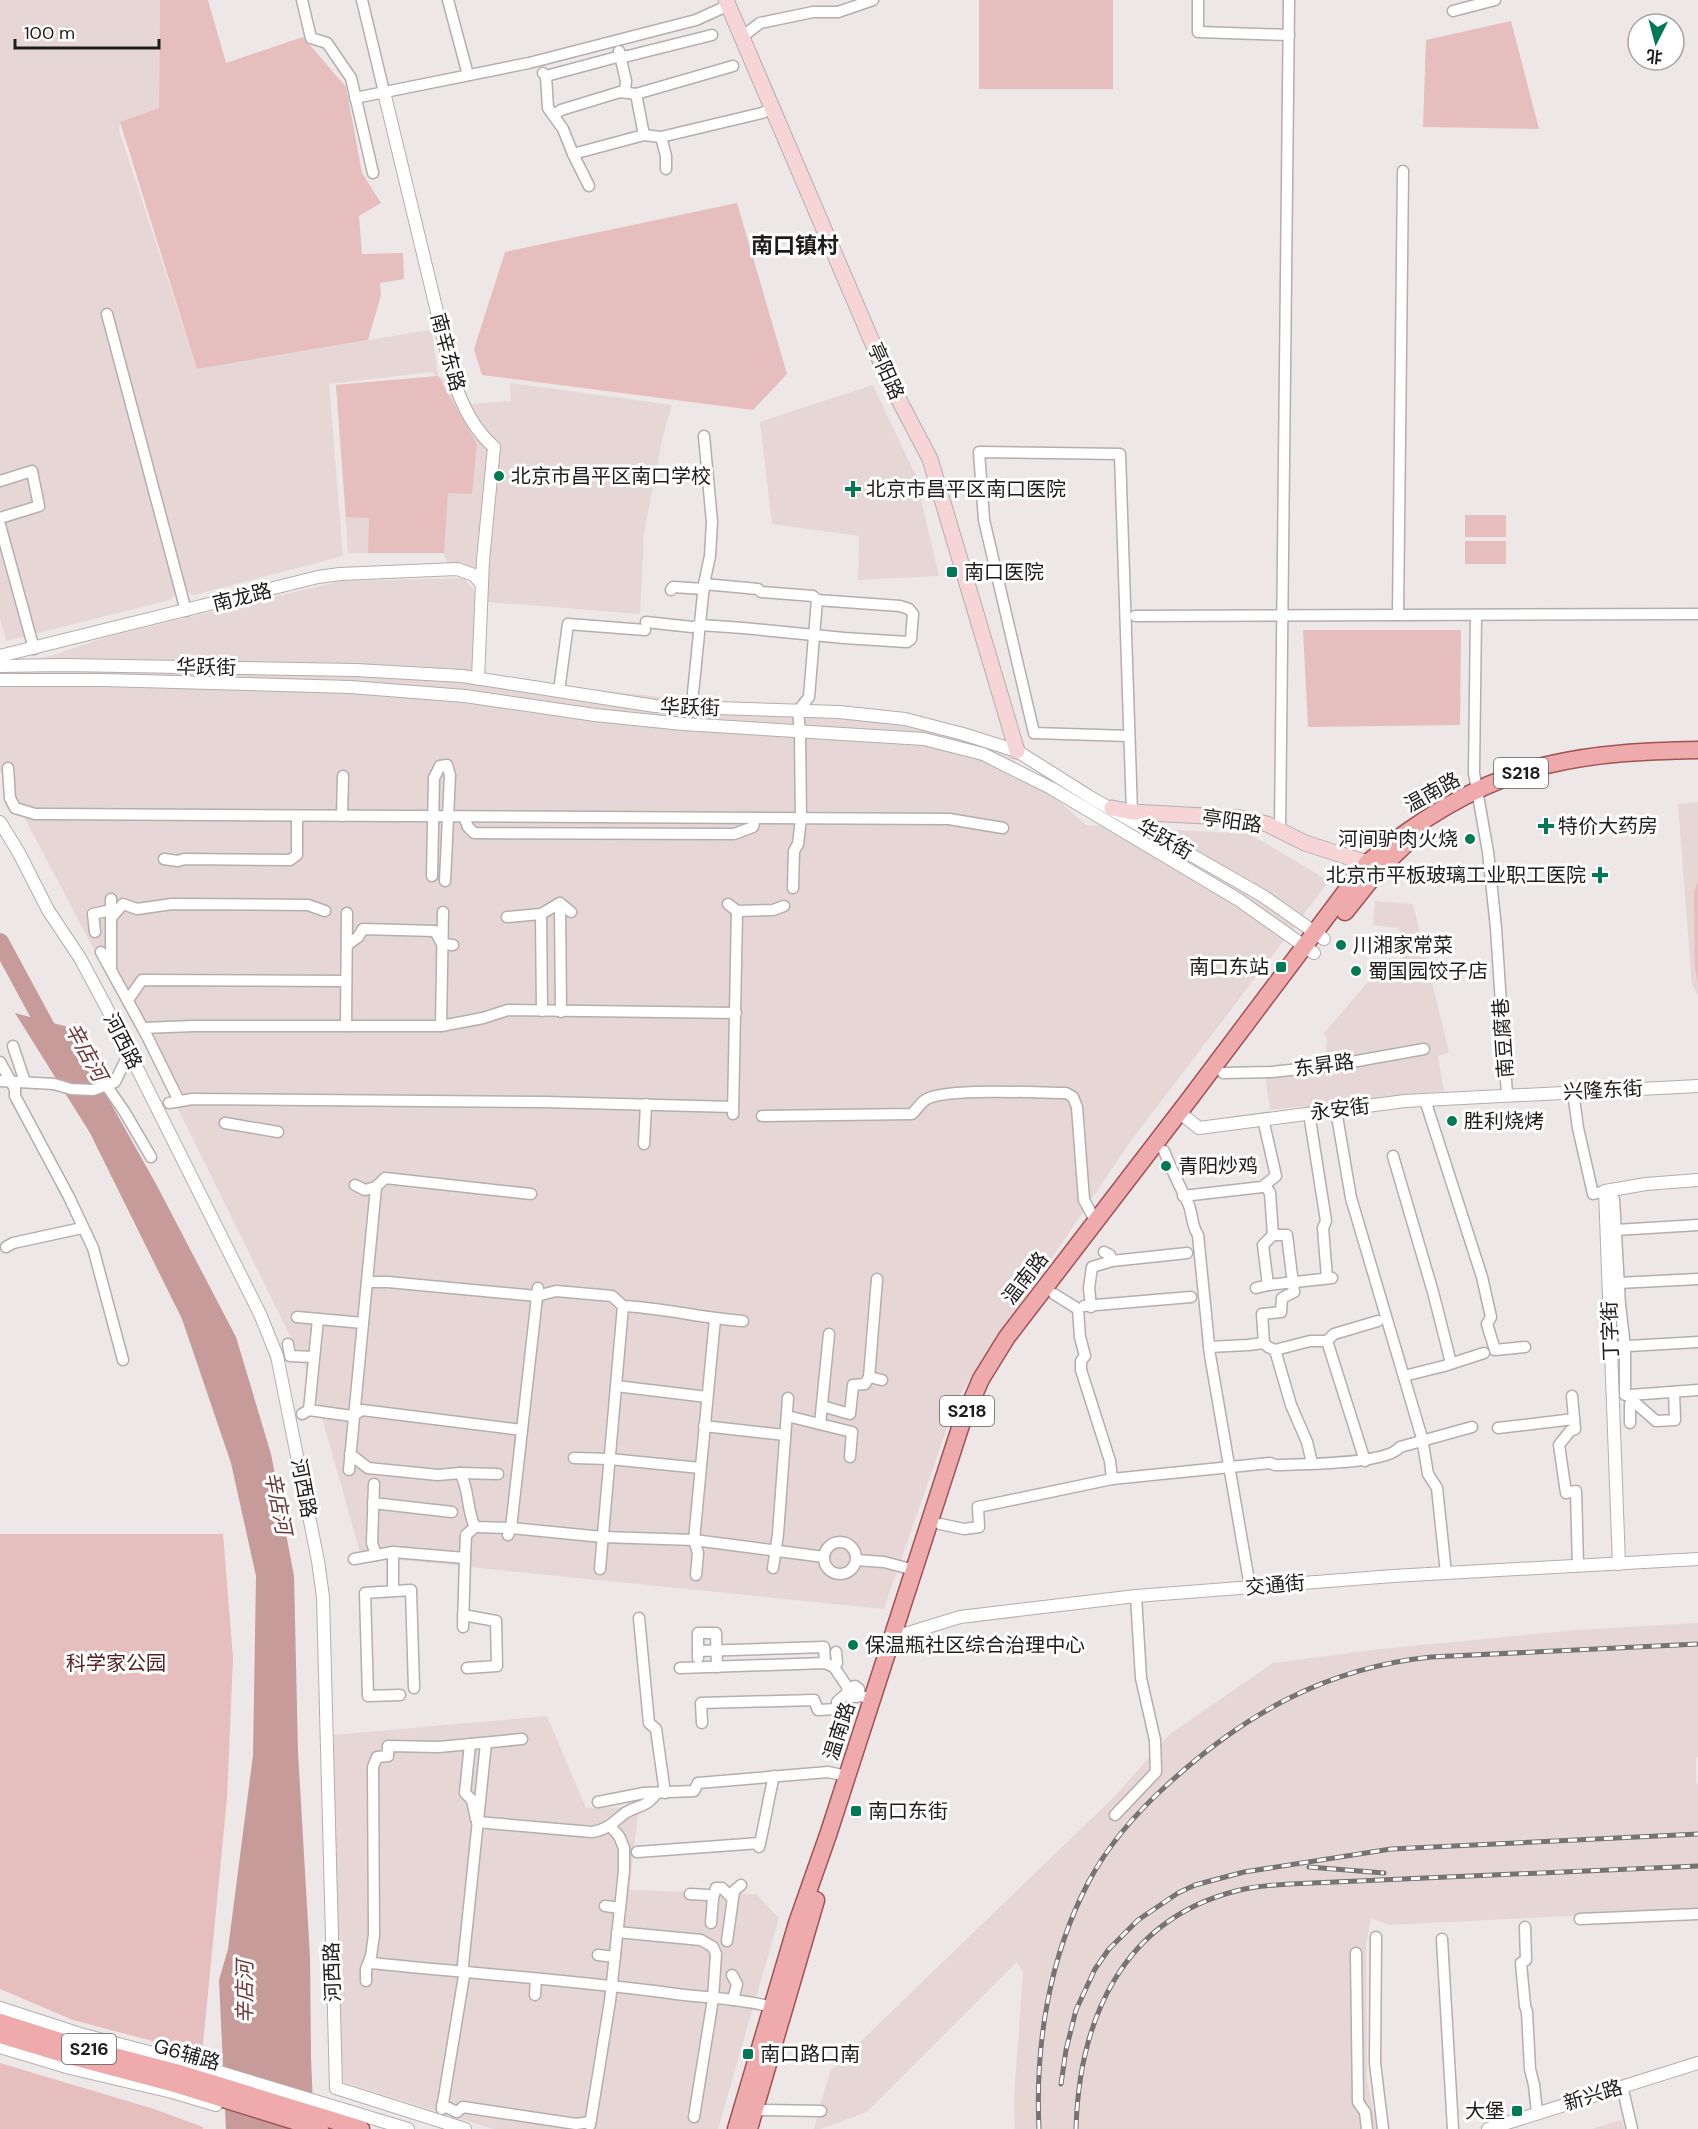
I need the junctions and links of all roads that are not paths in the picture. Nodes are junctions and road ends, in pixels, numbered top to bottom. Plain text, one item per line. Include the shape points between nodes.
1 (302, 0) edge
2 (362, 0) edge
3 (448, 0) edge
4 (873, 0) edge
5 (1198, 0) edge
6 (1289, 0) edge
7 (1495, 0) edge
8 (728, 3) edge
9 (1453, 11) dead end
10 (712, 34) dead end
11 (1289, 35) junction
12 (742, 37) junction
13 (614, 41) junction
14 (621, 57) junction
15 (734, 66) dead end
16 (468, 75) junction
17 (384, 92) junction
18 (630, 92) junction
19 (355, 98) junction
20 (772, 108) junction
21 (554, 115) junction
22 (644, 135) junction
23 (661, 136) junction
24 (573, 154) junction
25 (666, 169) dead end
26 (1403, 171) dead end
27 (373, 173) dead end
28 (589, 186) dead end
29 (107, 314) dead end
30 (704, 436) dead end
31 (0, 480) edge
32 (0, 518) edge
33 (0, 525) edge
34 (482, 585) junction
35 (704, 587) junction
36 (671, 590) dead end
37 (817, 600) junction
38 (186, 611) junction
39 (1698, 614) edge
40 (1398, 615) junction
41 (1476, 615) junction
42 (1135, 616) dead end
43 (1281, 616) junction
44 (700, 625) junction
45 (814, 635) junction
46 (34, 649) junction
47 (0, 656) edge
48 (0, 666) edge
49 (478, 679) junction
50 (0, 680) edge
51 (559, 691) junction
52 (693, 693) dead end
53 (798, 711) junction
54 (800, 730) junction
55 (1129, 736) junction
56 (1698, 750) edge
57 (1017, 751) junction
58 (1698, 760) edge
59 (8, 768) dead end
60 (343, 776) dead end
61 (0, 781) edge
62 (1478, 796) junction
63 (10, 798) junction
64 (1112, 808) junction
65 (1132, 812) junction
66 (300, 816) junction
67 (342, 816) junction
68 (447, 817) junction
69 (464, 817) junction
70 (433, 818) junction
71 (755, 818) junction
72 (801, 819) junction
73 (0, 822) edge
74 (1003, 828) dead end
75 (1280, 831) junction
76 (164, 859) dead end
77 (1372, 868) junction
78 (432, 876) dead end
79 (445, 881) dead end
80 (793, 888) dead end
81 (111, 898) dead end
82 (560, 903) junction
83 (784, 906) dead end
84 (325, 911) dead end
85 (442, 912) dead end
86 (571, 912) dead end
87 (347, 913) dead end
88 (111, 914) junction
89 (541, 914) junction
90 (507, 917) dead end
91 (95, 932) dead end
92 (1314, 943) junction
93 (347, 945) junction
94 (448, 945) junction
95 (101, 952) dead end
96 (111, 970) junction
97 (346, 981) junction
98 (128, 1000) junction
99 (542, 1011) junction
100 (561, 1012) junction
101 (736, 1013) junction
102 (346, 1026) junction
103 (441, 1026) junction
104 (143, 1028) junction
105 (12, 1046) dead end
106 (1424, 1049) dead end
107 (129, 1053) junction
108 (0, 1062) edge
109 (1223, 1073) junction
110 (5, 1081) edge
111 (25, 1082) junction
112 (106, 1085) junction
113 (1698, 1086) edge
114 (1573, 1092) junction
115 (1507, 1095) junction
116 (1425, 1100) junction
117 (646, 1104) junction
118 (1336, 1110) junction
119 (1309, 1113) junction
120 (762, 1116) dead end
121 (1184, 1116) junction
122 (1263, 1119) junction
123 (225, 1123) dead end
124 (278, 1132) dead end
125 (644, 1144) dead end
126 (1164, 1151) junction
127 (1393, 1156) dead end
128 (151, 1157) dead end
129 (1698, 1180) edge
130 (355, 1185) dead end
131 (1265, 1185) junction
132 (376, 1187) junction
133 (531, 1194) dead end
134 (1610, 1195) junction
135 (1183, 1196) junction
136 (1095, 1221) junction
137 (1698, 1225) edge
138 (82, 1228) junction
139 (1616, 1230) junction
140 (1273, 1235) junction
141 (6, 1247) dead end
142 (1104, 1252) dead end
143 (1187, 1253) dead end
144 (1112, 1261) junction
145 (877, 1279) dead end
146 (1698, 1279) edge
147 (367, 1282) junction
148 (1293, 1283) junction
149 (1618, 1283) junction
150 (1268, 1285) junction
151 (1256, 1288) dead end
152 (537, 1292) junction
153 (1054, 1294) junction
154 (1191, 1297) dead end
155 (623, 1306) junction
156 (1090, 1306) junction
157 (1078, 1310) junction
158 (297, 1317) dead end
159 (318, 1319) junction
160 (715, 1319) junction
161 (743, 1321) dead end
162 (1378, 1321) dead end
163 (363, 1323) junction
164 (829, 1334) dead end
165 (1327, 1341) junction
166 (1264, 1342) junction
167 (1698, 1342) edge
168 (288, 1344) dead end
169 (1209, 1347) junction
170 (1526, 1347) dead end
171 (1611, 1347) junction
172 (1625, 1347) junction
173 (1275, 1350) junction
174 (1484, 1353) dead end
175 (314, 1357) junction
176 (123, 1360) dead end
177 (1451, 1363) junction
178 (1404, 1376) junction
179 (869, 1377) junction
180 (882, 1380) dead end
181 (616, 1386) junction
182 (1698, 1390) edge
183 (1674, 1392) junction
184 (1572, 1396) dead end
185 (707, 1397) junction
186 (788, 1398) dead end
187 (1631, 1398) junction
188 (822, 1406) junction
189 (352, 1416) junction
190 (787, 1416) junction
191 (1574, 1419) junction
192 (1630, 1423) dead end
193 (820, 1424) junction
194 (704, 1426) junction
195 (1472, 1427) dead end
196 (1498, 1428) dead end
197 (522, 1430) junction
198 (785, 1435) junction
199 (1421, 1442) junction
200 (350, 1454) junction
201 (850, 1457) dead end
202 (574, 1458) dead end
203 (610, 1459) junction
204 (1365, 1461) junction
205 (1312, 1463) junction
206 (700, 1468) junction
207 (1229, 1468) junction
208 (349, 1470) dead end
209 (460, 1473) junction
210 (498, 1474) dead end
211 (1112, 1479) junction
212 (374, 1484) dead end
213 (373, 1503) junction
214 (452, 1512) dead end
215 (940, 1524) junction
216 (475, 1527) junction
217 (510, 1532) junction
218 (603, 1537) junction
219 (694, 1540) junction
220 (775, 1551) junction
221 (393, 1552) junction
222 (376, 1555) junction
223 (465, 1557) junction
224 (824, 1557) junction
225 (354, 1559) dead end
226 (1698, 1559) edge
227 (856, 1560) junction
228 (1619, 1564) junction
229 (1578, 1566) junction
230 (773, 1568) dead end
231 (600, 1569) dead end
232 (914, 1570) junction
233 (1446, 1573) junction
234 (696, 1575) dead end
235 (1250, 1587) junction
236 (393, 1591) junction
237 (1136, 1596) junction
238 (464, 1615) junction
239 (639, 1618) dead end
240 (463, 1628) dead end
241 (899, 1632) junction
242 (717, 1650) junction
243 (698, 1651) junction
244 (836, 1652) dead end
245 (830, 1665) junction
246 (717, 1667) junction
247 (467, 1668) dead end
248 (680, 1668) dead end
249 (699, 1668) junction
250 (414, 1688) dead end
251 (848, 1690) junction
252 (400, 1695) dead end
253 (866, 1697) junction
254 (702, 1723) dead end
255 (522, 1739) dead end
256 (486, 1743) junction
257 (470, 1744) junction
258 (774, 1776) junction
259 (847, 1776) junction
260 (661, 1793) junction
261 (598, 1802) dead end
262 (1115, 1815) dead end
263 (477, 1822) junction
264 (610, 1826) junction
265 (645, 1854) dead end
266 (741, 1885) dead end
267 (690, 1894) dead end
268 (713, 1898) junction
269 (732, 1898) junction
270 (605, 1906) dead end
271 (620, 1908) junction
272 (1698, 1914) edge
273 (1580, 1919) dead end
274 (711, 1923) dead end
275 (1525, 1927) dead end
276 (617, 1932) junction
277 (1376, 1936) dead end
278 (1442, 1939) dead end
279 (713, 1947) junction
280 (1356, 1953) dead end
281 (598, 1955) dead end
282 (615, 1957) junction
283 (370, 1963) junction
284 (464, 1972) junction
285 (732, 1975) dead end
286 (536, 1979) junction
287 (366, 1981) dead end
288 (612, 1986) junction
289 (535, 1995) dead end
290 (713, 1999) junction
291 (733, 2000) junction
292 (772, 2007) junction
293 (0, 2008) edge
294 (0, 2022) edge
295 (0, 2035) edge
296 (0, 2047) edge
297 (1698, 2064) edge
298 (177, 2077) junction
299 (1622, 2086) junction
300 (755, 2110) junction
301 (821, 2110) dead end
302 (1537, 2112) junction
303 (342, 2116) junction
304 (694, 2117) dead end
305 (295, 2129) edge
306 (320, 2129) edge
307 (361, 2129) edge
308 (408, 2129) edge
309 (465, 2129) edge
310 (736, 2129) edge
311 (749, 2129) edge
312 (1367, 2129) edge
313 (1383, 2129) edge
314 (1453, 2129) edge
315 (1488, 2129) edge
316 (1632, 2129) edge

1 - 19 street via 311,38 327,43 351,78
2 - 17 street
3 - 16 street
4 - 12 street via 838,12 813,12 759,24
5 - 11 street via 1198,32
6 - 11 street
7 - 9 street
8 - 12 main road, 亭阳路
8 - 13 street via 696,20
10 - 14 street
11 - 43 street
12 - 20 main road, 亭阳路
13 - 14 street
13 - 16 street
14 - 18 street
14 - 21 street via 544,75 547,104
15 - 18 street
16 - 17 street
17 - 19 street
17 - 34 street, 南辛东路 via 453,378 461,402 494,447
18 - 21 street
18 - 22 street
19 - 27 street
20 - 23 street
20 - 57 main road, 亭阳路 via 888,379 930,459
21 - 24 street
22 - 23 street
22 - 24 street
23 - 25 street
24 - 28 street
26 - 40 street
29 - 38 street
30 - 35 street via 712,522
31 - 32 street via 32,471 39,506
33 - 46 street
34 - 38 street, 南龙路 via 474,575 458,569 340,574
34 - 49 street, 南辛东路
35 - 36 street
35 - 37 street via 758,589 813,596
35 - 44 street
37 - 45 street
37 - 45 street via 900,606 914,614 911,639 907,642
38 - 46 street, 南龙路
39 - 41 street
40 - 41 street
40 - 43 street
41 - 62 street, 南豆腐巷 via 1474,773
42 - 43 street
43 - 75 street
44 - 45 street
44 - 51 street via 568,624
44 - 52 street
45 - 53 street via 809,697
46 - 47 street, 南龙路
48 - 49 street, 华跃街 via 356,670
49 - 51 street, 华跃街
50 - 54 street, 华跃街 via 350,687 465,696 672,723
51 - 53 street, 华跃街 via 654,706
53 - 54 street
53 - 57 street, 华跃街 via 905,719
54 - 72 street
54 - 92 street, 华跃街 via 924,739 983,754 1051,788
55 - 55 street via 1120,454 980,452 984,520 1034,733
55 - 65 street
56 - 62 main road, 温南路 / S218 via 1601,756 1546,765 1498,781
57 - 64 street, 华跃街
58 - 62 main road, 温南路 / S218 via 1594,767 1549,775
59 - 63 street
60 - 67 street
61 - 63 street
62 - 77 main road, 温南路 / S218
62 - 115 street, 南豆腐巷 via 1496,928
63 - 66 street via 15,808 41,814
64 - 65 main road, 亭阳路
64 - 92 street, 华跃街 via 1263,896
65 - 75 main road, 亭阳路 via 1240,818
66 - 67 street
66 - 76 street via 297,855 290,860
67 - 70 street
68 - 69 street
68 - 70 street
68 - 70 street via 447,765 440,766 434,778
68 - 79 street
69 - 71 street
69 - 71 street via 474,833 734,834 753,827
70 - 78 street
71 - 72 street
72 - 74 street via 950,819
72 - 80 street via 794,851
73 - 107 street, 河西路 via 48,910 80,958
75 - 77 main road, 亭阳路
77 - 92 main road, 温南路 / S218
81 - 88 street
82 - 86 street
82 - 89 street
82 - 100 street
83 - 101 street via 773,910 733,907
84 - 88 street via 308,905 172,904 137,909 123,904
85 - 94 street
87 - 93 street
88 - 91 street via 93,914
88 - 96 street
89 - 90 street
89 - 99 street
92 - 109 main road, 温南路 / S218
92 - 121 main road, 温南路 / S218
93 - 94 street via 363,929 435,931
93 - 97 street
94 - 103 street
95 - 96 street
96 - 98 street
97 - 98 street via 142,980
97 - 102 street
98 - 104 street
99 - 100 street
99 - 103 street via 508,1010
100 - 101 street
101 - 117 street via 733,1111
102 - 103 street
102 - 104 street
104 - 117 street via 174,1102 192,1099
105 - 111 street
106 - 109 street, 东昇路 via 1329,1066
107 - 112 street via 115,1082
107 - 309 street, 河西路 via 272,1341 314,1539 323,1597 336,2088
108 - 110 street
109 - 121 main road, 温南路 / S218
110 - 111 street
110 - 138 street via 15,1089 15,1096
111 - 112 street via 93,1090
112 - 128 street
113 - 114 street, 兴隆东街
114 - 115 street, 兴隆东街
114 - 134 street via 1593,1194
115 - 116 street, 永安街
116 - 118 street, 永安街
116 - 170 street via 1482,1278 1491,1317 1487,1324 1495,1350
117 - 125 street
118 - 119 street, 永安街
118 - 178 street via 1351,1198
119 - 122 street, 永安街
119 - 148 street via 1326,1221 1323,1228 1330,1278
120 - 136 street via 912,1114 925,1100 940,1094 1066,1094 1073,1097 1077,1107 1084,1200
121 - 122 street, 永安街 via 1199,1128
121 - 126 main road, 温南路 / S218
121 - 136 main road, 温南路 / S218
122 - 131 street via 1276,1176
123 - 124 street
126 - 135 street
126 - 153 main road, 温南路 / S218
127 - 177 street
129 - 134 street via 1646,1184
130 - 132 street via 365,1190
131 - 135 street
131 - 140 street via 1270,1193
132 - 133 street via 385,1179
132 - 147 street
134 - 139 street
134 - 171 street, 丁字街
135 - 169 street via 1198,1235
136 - 232 main road, 温南路 / S218 via 1007,1337 981,1379 961,1425
137 - 139 street
138 - 141 street
138 - 176 street via 93,1248
139 - 149 street
140 - 148 street via 1287,1235
140 - 150 street via 1263,1245
142 - 144 street
143 - 144 street
144 - 156 street via 1092,1267
145 - 179 street
146 - 149 street
147 - 152 street
147 - 163 street
148 - 150 street
148 - 166 street via 1294,1292 1282,1298 1281,1312 1262,1314
149 - 172 street
150 - 151 street
152 - 155 street via 612,1296
152 - 197 street
153 - 157 street
153 - 215 main road, 温南路 / S218 via 990,1384 971,1428
154 - 156 street
155 - 160 street via 654,1307
155 - 181 street
156 - 157 street
157 - 211 street via 1085,1356 1081,1370 1110,1461
158 - 159 street
159 - 163 street
159 - 175 street
160 - 161 street
160 - 185 street
162 - 165 street via 1334,1334
163 - 189 street
164 - 188 street
165 - 173 street
165 - 204 street
166 - 169 street
166 - 173 street
167 - 172 street
168 - 175 street via 290,1356
169 - 207 street
171 - 172 street
171 - 228 street, 丁字街
172 - 187 street via 1625,1395
173 - 205 street
174 - 177 street
175 - 189 street via 306,1412
177 - 178 street
178 - 199 street
179 - 180 street
179 - 188 street via 865,1384 853,1385 850,1414
181 - 185 street
181 - 203 street
182 - 183 street
183 - 187 street
183 - 187 street via 1675,1420 1656,1421
184 - 191 street
185 - 194 street
186 - 190 street
187 - 192 street
188 - 193 street
189 - 197 street via 362,1410
189 - 200 street
190 - 193 street
190 - 198 street
191 - 196 street
191 - 229 street via 1575,1429 1558,1445 1566,1493 1576,1491
193 - 201 street via 852,1432
194 - 198 street
194 - 206 street
195 - 199 street
197 - 217 street
198 - 220 street
199 - 204 street
199 - 233 street via 1428,1474 1437,1488
200 - 208 street
200 - 209 street via 368,1468 438,1475
202 - 203 street
203 - 206 street
203 - 218 street
204 - 205 street
205 - 207 street
206 - 219 street
207 - 211 street
207 - 235 street
209 - 210 street
209 - 216 street via 467,1484
211 - 215 street via 978,1507 979,1527 964,1529
212 - 213 street
213 - 214 street
213 - 222 street via 372,1543
215 - 241 main road, 温南路 / S218
216 - 217 street
216 - 223 street via 466,1535
217 - 218 street
218 - 219 street
218 - 231 street
219 - 220 street
219 - 234 street via 698,1553
220 - 224 street
220 - 230 street
221 - 222 street
221 - 223 street
221 - 236 street
222 - 225 street
223 - 238 street
224 - 227 street via 826,1567 836,1574 851,1570
224 - 227 street via 827,1547 841,1542 854,1550
226 - 228 street, 交通街
227 - 232 street
228 - 229 street, 交通街
229 - 233 street, 交通街
232 - 241 main road, 温南路 / S218
233 - 235 street, 交通街
235 - 237 street, 交通街
236 - 250 street via 411,1590
236 - 252 street via 365,1593 368,1696
237 - 241 street, 交通街 via 960,1617
237 - 262 street via 1141,1678 1155,1740 1156,1772
238 - 240 street
238 - 247 street via 496,1621 497,1666
239 - 260 street via 649,1723 656,1729
241 - 253 main road, 温南路 / S218
241 - 300 main road, 温南路 / S218
242 - 243 street
242 - 243 street via 716,1633 698,1634
242 - 245 street via 824,1647
242 - 246 street
243 - 249 street
244 - 245 street via 837,1663
245 - 246 street
245 - 251 street
246 - 249 street
248 - 249 street
251 - 253 street via 855,1686
251 - 254 street via 837,1702 837,1709 818,1710 814,1700 701,1703
253 - 259 main road, 温南路 / S218
255 - 256 street
256 - 257 street
256 - 263 street
257 - 263 street via 465,1793 472,1800
257 - 283 street via 439,1748 388,1746 388,1756 376,1757 374,1935
258 - 259 street via 828,1772
258 - 260 street via 698,1783 694,1791
258 - 265 street via 760,1845
259 - 292 main road, 温南路 / S218
260 - 261 street
260 - 264 street
263 - 264 street via 592,1832
263 - 284 street
264 - 271 street via 624,1848
266 - 269 street
267 - 268 street
268 - 269 street via 716,1888 722,1888
268 - 274 street
269 - 279 street via 729,1941 720,1939
270 - 271 street
271 - 276 street
272 - 273 street
275 - 302 street via 1526,1960 1521,1963
276 - 279 street via 701,1940
276 - 282 street
277 - 313 street via 1375,2063
278 - 314 street
279 - 290 street
280 - 312 street via 1358,2102 1365,2112
281 - 282 street
282 - 288 street
283 - 284 street
283 - 287 street
284 - 286 street
284 - 288 street via 442,2107 457,2112 463,2108 576,2124 590,2124
285 - 291 street via 737,1984
286 - 288 street
286 - 289 street
288 - 290 street
290 - 291 street
290 - 304 street
291 - 292 street
292 - 310 main road, 温南路 / S218
293 - 298 street, G6辅路 / S216 via 80,2034
294 - 298 main road, G6辅路 / S216
295 - 298 main road, G6辅路 / S216 via 73,2057
296 - 298 street, G6辅路 / S216 via 70,2068
297 - 299 street, 新兴路
298 - 303 main road, G6辅路 / S216
298 - 305 street
298 - 306 main road, G6辅路 / S216
299 - 302 street, 新兴路
299 - 316 street
300 - 301 street
300 - 311 main road, 温南路 / S218
302 - 315 street, 新兴路
303 - 307 main road, G6辅路 / S216
303 - 308 street, G6辅路 / S216

